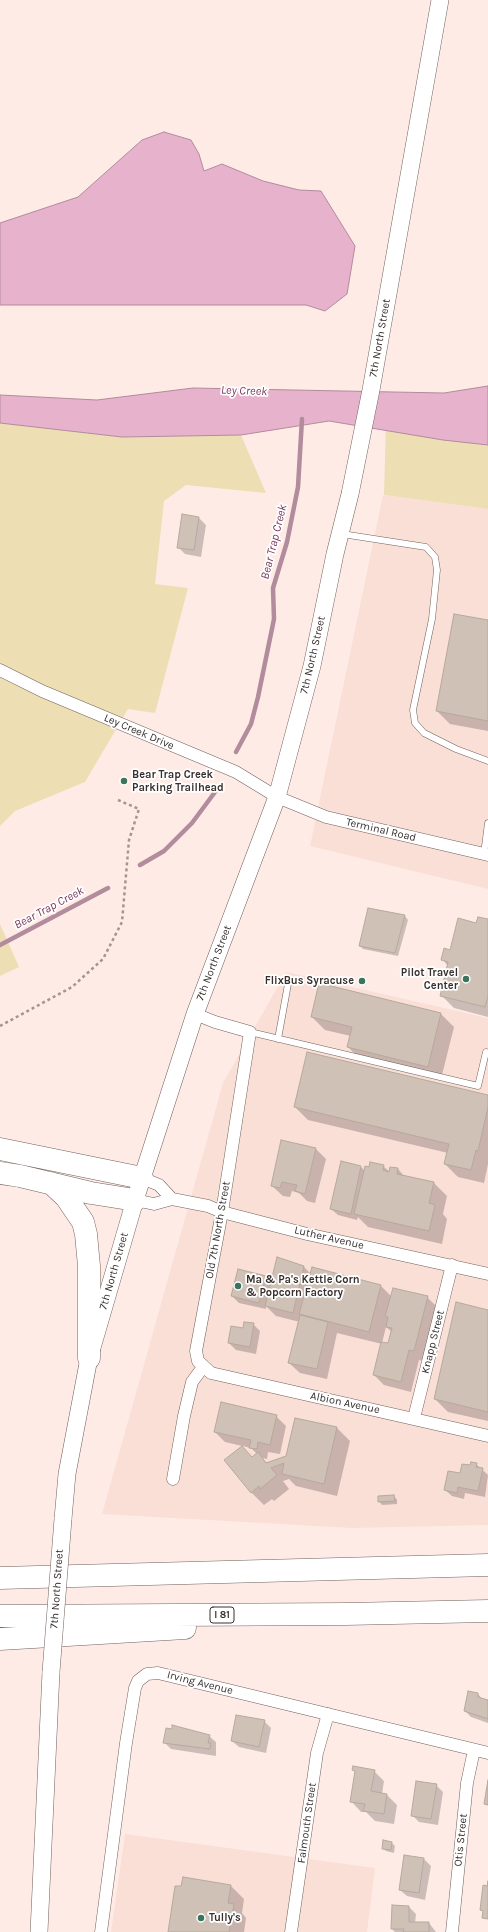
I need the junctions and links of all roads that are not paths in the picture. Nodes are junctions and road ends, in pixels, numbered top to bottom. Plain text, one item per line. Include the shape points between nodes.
1 (440, 0) edge
2 (340, 534) junction
3 (0, 670) edge
4 (488, 761) edge
5 (277, 796) junction
6 (488, 823) edge
7 (486, 855) edge
8 (288, 984) dead end
9 (195, 1014) junction
10 (250, 1032) junction
11 (278, 1039) junction
12 (486, 1052) dead end
13 (0, 1149) edge
14 (0, 1173) edge
15 (142, 1178) junction
16 (51, 1183) junction
17 (172, 1199) junction
18 (135, 1200) junction
19 (222, 1212) junction
20 (452, 1265) junction
21 (488, 1274) edge
22 (89, 1358) junction
23 (203, 1367) junction
24 (414, 1418) junction
25 (488, 1436) edge
26 (173, 1479) dead end
27 (0, 1563) edge
28 (488, 1566) edge
29 (132, 1576) junction
30 (0, 1578) edge
31 (488, 1611) edge
32 (444, 1612) junction
33 (0, 1616) edge
34 (0, 1639) edge
35 (328, 1714) junction
36 (474, 1750) junction
37 (488, 1753) edge
38 (39, 1932) edge
39 (101, 1932) edge
40 (291, 1932) edge
41 (452, 1932) edge

1 - 2 street, 7th North Street via 370,390
2 - 4 lane via 426,547 435,557 437,570 432,619 413,710 416,722 424,733
2 - 5 street, 7th North Street via 312,666
3 - 5 street, Ley Creek Drive via 42,691 236,772
5 - 7 street, Terminal Road via 326,817
5 - 9 street, 7th North Street
6 - 7 lane
8 - 11 lane
9 - 10 street
9 - 15 street, 7th North Street
10 - 11 lane
10 - 19 street, Old 7th North Street
11 - 12 lane via 478,1086
13 - 15 highway
14 - 16 highway
15 - 17 street via 159,1185
15 - 18 street, 7th North Street
16 - 18 highway
16 - 22 highway via 66,1197 83,1222 86,1234 89,1266
17 - 18 street, Luther Avenue via 154,1204
17 - 19 street, Luther Avenue via 208,1206
18 - 22 street, 7th North Street
19 - 20 street, Luther Avenue via 307,1234
19 - 23 street, Old 7th North Street via 196,1351 198,1361
20 - 21 street, Luther Avenue
20 - 24 street, Knapp Street
22 - 38 street, 7th North Street, bridge via 67,1474 63,1519 51,1672
23 - 24 street, Albion Avenue via 211,1373
23 - 26 street via 192,1382
24 - 25 street, Albion Avenue
27 - 29 highway
28 - 29 highway
29 - 30 highway
31 - 32 highway, I 81
32 - 33 highway, I 81
32 - 34 highway
35 - 36 street, Irving Avenue
35 - 39 street, Irving Avenue via 158,1673 147,1674 138,1681 126,1744
35 - 40 street, Falmouth Street via 317,1753
36 - 37 street, Irving Avenue
36 - 41 street, Otis Street via 467,1783

